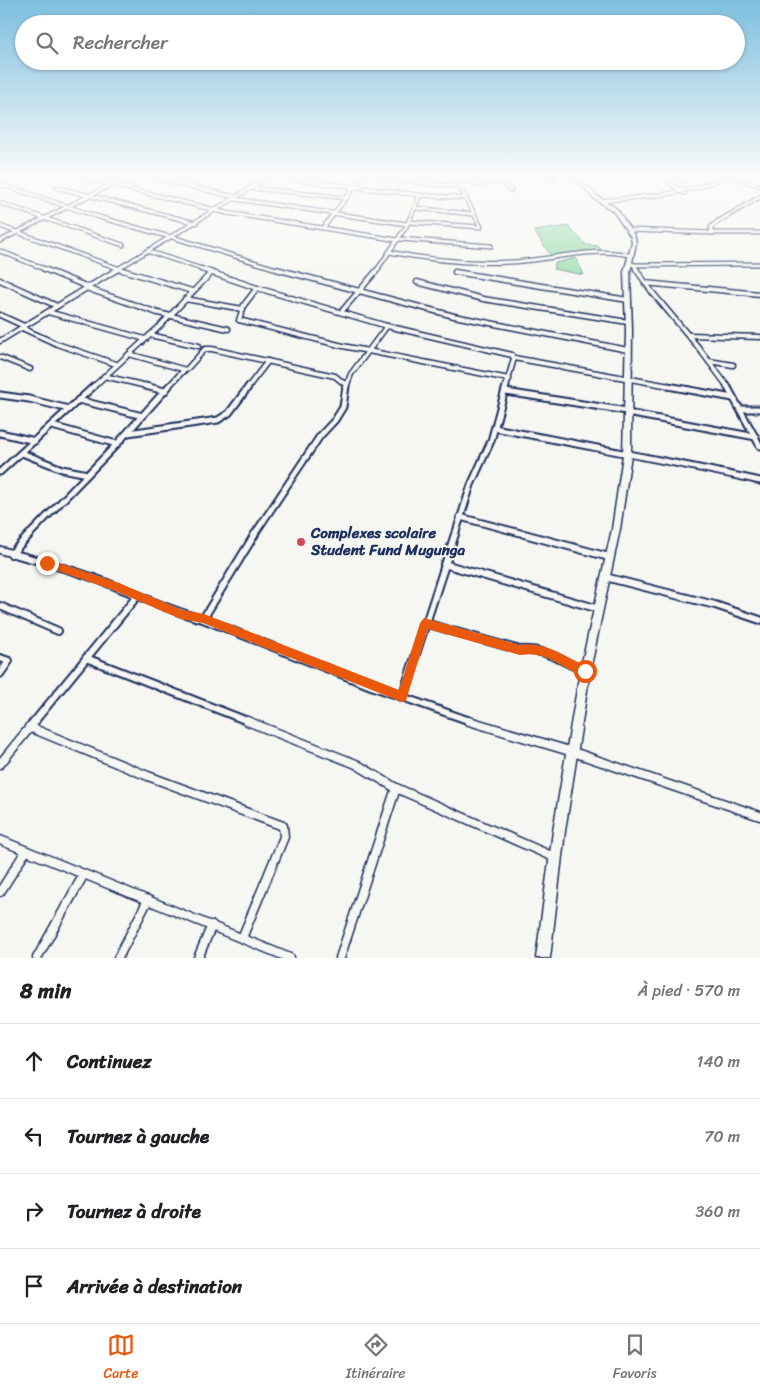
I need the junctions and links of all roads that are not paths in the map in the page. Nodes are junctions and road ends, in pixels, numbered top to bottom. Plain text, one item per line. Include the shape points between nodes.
1 (37, 222) edge
2 (55, 222) edge
3 (121, 222) edge
4 (196, 222) edge
5 (274, 222) edge
6 (328, 222) edge
7 (398, 222) edge
8 (477, 222) edge
9 (623, 222) edge
10 (718, 222) edge
11 (407, 223) junction
12 (0, 226) edge
13 (323, 228) junction
14 (629, 230) junction
15 (16, 233) junction
16 (712, 233) junction
17 (760, 233) edge
18 (171, 237) junction
19 (399, 239) junction
20 (0, 240) edge
21 (123, 245) dead end
22 (491, 246) dead end
23 (0, 251) edge
24 (147, 251) junction
25 (389, 252) junction
26 (632, 261) junction
27 (760, 264) edge
28 (117, 269) junction
29 (455, 272) dead end
30 (211, 273) junction
31 (0, 280) edge
32 (417, 282) dead end
33 (646, 283) junction
34 (87, 287) junction
35 (257, 288) junction
36 (192, 291) junction
37 (361, 291) junction
38 (760, 294) edge
39 (185, 299) junction
40 (628, 300) junction
41 (56, 306) junction
42 (243, 309) junction
43 (342, 311) junction
44 (48, 312) junction
45 (0, 314) edge
46 (169, 316) junction
47 (628, 322) junction
48 (387, 326) junction
49 (23, 327) junction
50 (228, 329) dead end
51 (150, 335) junction
52 (689, 335) junction
53 (760, 337) edge
54 (0, 340) edge
55 (145, 340) junction
56 (199, 346) dead end
57 (368, 350) junction
58 (628, 350) junction
59 (129, 354) junction
60 (0, 357) edge
61 (514, 358) junction
62 (268, 361) junction
63 (709, 361) junction
64 (116, 364) junction
65 (732, 365) dead end
66 (30, 369) dead end
67 (184, 370) junction
68 (104, 376) junction
69 (628, 377) junction
70 (509, 378) junction
71 (346, 385) junction
72 (165, 391) junction
73 (506, 392) junction
74 (0, 395) edge
75 (733, 398) junction
76 (78, 400) junction
77 (69, 409) junction
78 (740, 409) junction
79 (760, 409) edge
80 (627, 412) junction
81 (143, 416) junction
82 (52, 426) junction
83 (495, 428) junction
84 (0, 433) edge
85 (128, 433) junction
86 (756, 436) junction
87 (35, 441) junction
88 (117, 444) junction
89 (759, 444) edge
90 (22, 453) junction
91 (627, 455) junction
92 (0, 472) edge
93 (88, 474) junction
94 (760, 481) edge
95 (460, 517) junction
96 (0, 550) edge
97 (10, 554) junction
98 (609, 557) junction
99 (444, 564) junction
100 (605, 578) junction
101 (138, 595) junction
102 (0, 606) edge
103 (599, 609) junction
104 (204, 619) junction
105 (760, 620) edge
106 (424, 623) junction
107 (58, 630) dead end
108 (0, 658) edge
109 (86, 658) junction
110 (585, 671) junction
111 (0, 674) edge
112 (402, 697) junction
113 (29, 727) junction
114 (573, 752) junction
115 (0, 764) edge
116 (396, 788) junction
117 (760, 816) edge
118 (0, 840) edge
119 (26, 851) junction
120 (556, 858) junction
121 (84, 874) junction
122 (0, 892) edge
123 (148, 900) junction
124 (212, 925) junction
125 (242, 938) junction
126 (284, 957) edge
127 (37, 958) edge
128 (118, 958) edge
129 (198, 958) edge
130 (340, 958) edge
131 (543, 958) edge

1 - 15 street
2 - 21 street
3 - 18 street
4 - 18 street
5 - 13 street
6 - 13 street
7 - 11 street
8 - 11 street via 480,227
9 - 14 street
10 - 16 street via 711,227
11 - 19 street
12 - 15 street
13 - 19 street
14 - 16 street
14 - 26 street via 634,243
15 - 20 street
15 - 28 street via 32,236
16 - 17 street
18 - 24 street
18 - 37 street
19 - 22 street
19 - 25 street
23 - 34 street
24 - 28 street
24 - 30 street
25 - 26 street via 490,262 620,252
25 - 37 street
26 - 27 street
26 - 33 street
26 - 40 street
28 - 34 street
28 - 36 street
29 - 40 street
30 - 35 street
30 - 36 street
31 - 41 street
32 - 47 street via 483,299
33 - 38 street
33 - 52 street
34 - 41 street
34 - 46 street
35 - 42 street
35 - 43 street
36 - 39 street
37 - 43 street
37 - 58 street via 473,320
39 - 42 street
39 - 46 street
40 - 47 street
41 - 44 street
42 - 57 street via 238,318 241,321
43 - 48 street
44 - 49 street
44 - 55 street
45 - 49 street
46 - 50 street
46 - 51 street
47 - 58 street
48 - 57 street
48 - 61 street
49 - 54 street
49 - 64 street via 57,344
51 - 55 street
51 - 56 street
52 - 53 street
52 - 63 street
55 - 59 street
57 - 70 street
57 - 71 street
58 - 69 street
59 - 64 street
59 - 67 street
60 - 66 street
61 - 69 street
61 - 70 street
62 - 67 street via 205,349
62 - 71 street via 335,376
62 - 85 street via 229,413 218,420
63 - 65 street
63 - 75 street
64 - 68 street
67 - 72 street
68 - 72 street
68 - 76 street
69 - 75 street
69 - 80 street
70 - 73 street
71 - 104 street via 343,407 253,536
72 - 81 street
73 - 80 street
73 - 83 street
74 - 77 street
75 - 78 street
76 - 77 street
76 - 81 street
77 - 82 street
78 - 79 street
78 - 86 street
80 - 86 street
80 - 91 street
81 - 85 street
82 - 87 street
82 - 88 street
83 - 91 street
83 - 95 street
84 - 87 street
85 - 88 street
86 - 89 street
87 - 90 street
88 - 93 street
90 - 92 street
90 - 93 street via 62,469
91 - 94 street
91 - 98 street
93 - 97 street
95 - 98 street
95 - 99 street
96 - 97 street
97 - 101 street via 47,563
98 - 100 street
99 - 103 street
99 - 106 street
100 - 103 street
100 - 105 street via 715,605
101 - 104 street via 181,614
101 - 109 street
102 - 107 street
103 - 110 street
104 - 112 street
106 - 110 street via 520,650 532,648 559,656
106 - 112 street
108 - 111 street via 9,663
109 - 113 street
109 - 116 street via 356,764
110 - 114 street
112 - 114 street via 465,720
113 - 115 street
113 - 125 street via 283,826 284,837
114 - 117 street
114 - 120 street
116 - 120 street
116 - 130 street
118 - 119 street
119 - 121 street
119 - 122 street
120 - 131 street
121 - 123 street
121 - 127 street
123 - 124 street
123 - 128 street
124 - 125 street
124 - 129 street
125 - 126 street

